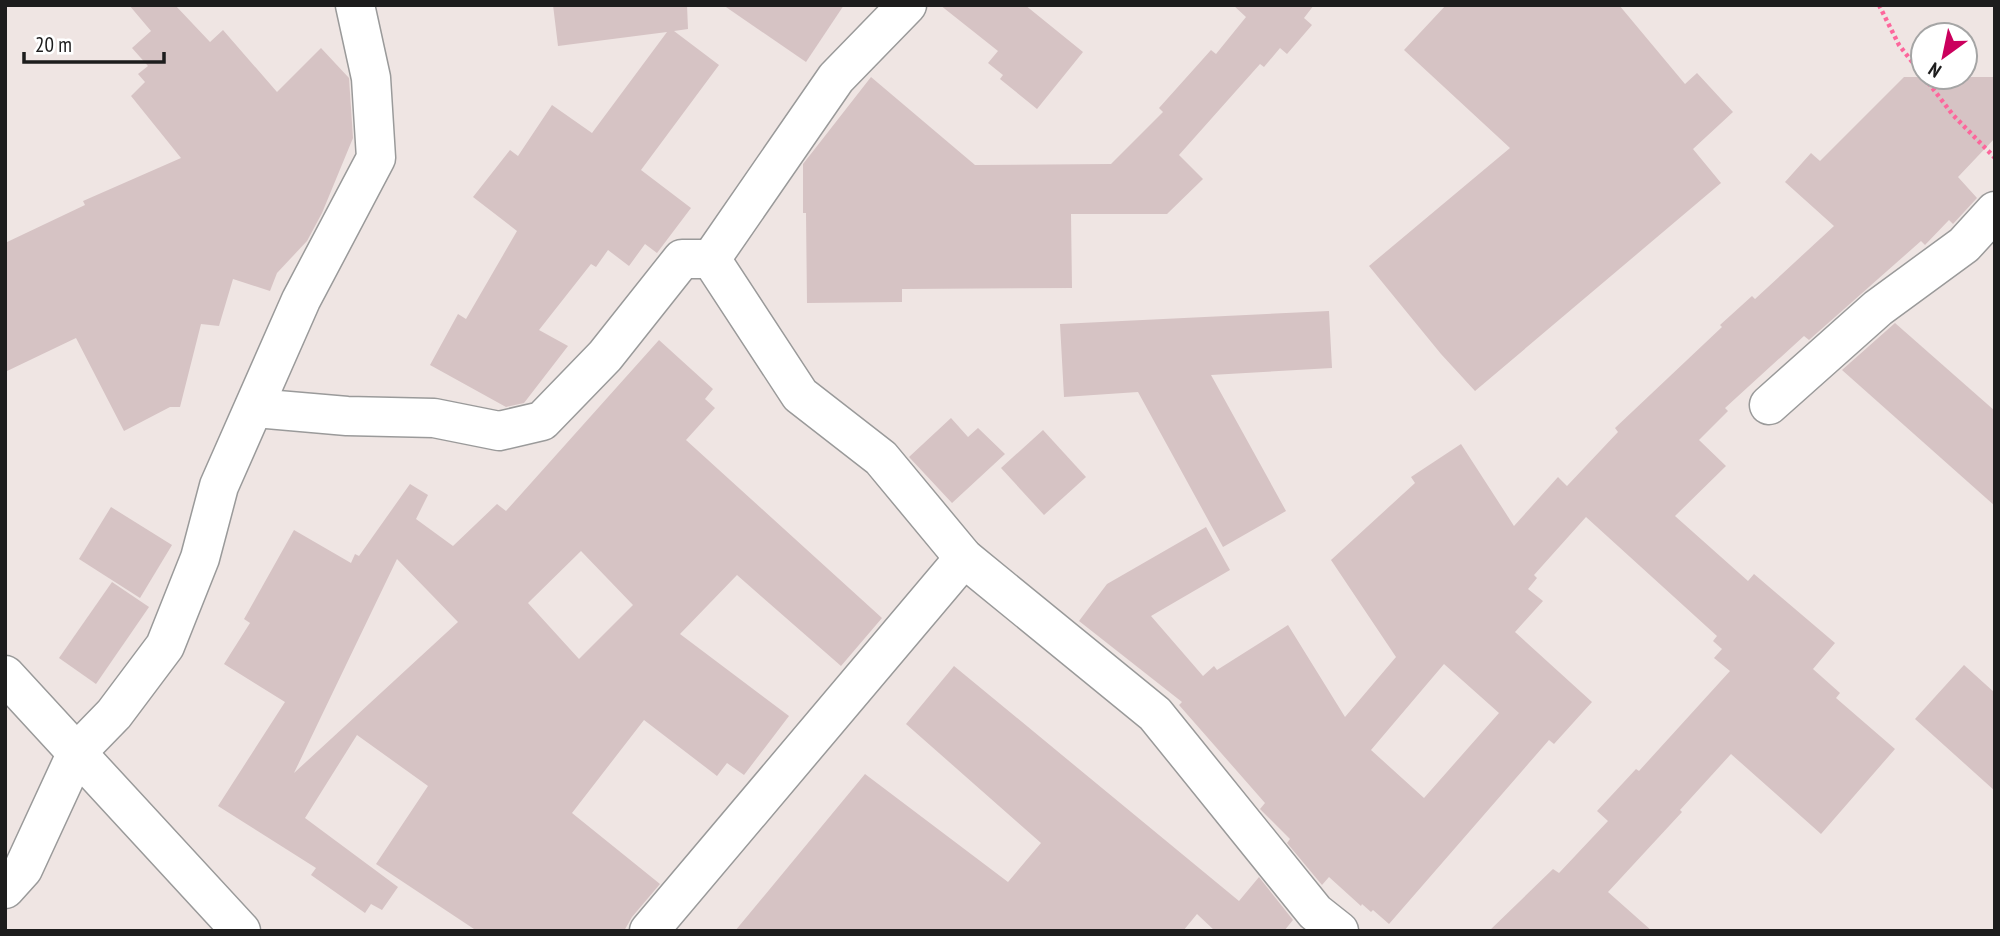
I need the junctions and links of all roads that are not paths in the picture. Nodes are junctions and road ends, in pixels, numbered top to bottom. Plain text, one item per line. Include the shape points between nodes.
1 (355, 5) edge
2 (907, 5) edge
3 (1995, 211) edge
4 (711, 258) junction
5 (1769, 405) dead end
6 (254, 408) junction
7 (964, 558) junction
8 (5, 675) edge
9 (77, 752) junction
10 (5, 889) edge
11 (241, 931) edge
12 (649, 931) edge
13 (1339, 931) edge

1 - 6 street via 371,78 376,158 302,300
2 - 4 street via 836,78
3 - 5 street via 1965,244 1878,309
4 - 6 street via 682,259 605,356 542,421 499,431 434,418
4 - 7 street via 800,395 881,458
6 - 9 street via 219,486 200,558 165,646 114,714
7 - 12 street
7 - 13 street via 1155,714 1315,912
8 - 9 street
9 - 10 street via 23,869
9 - 11 street

